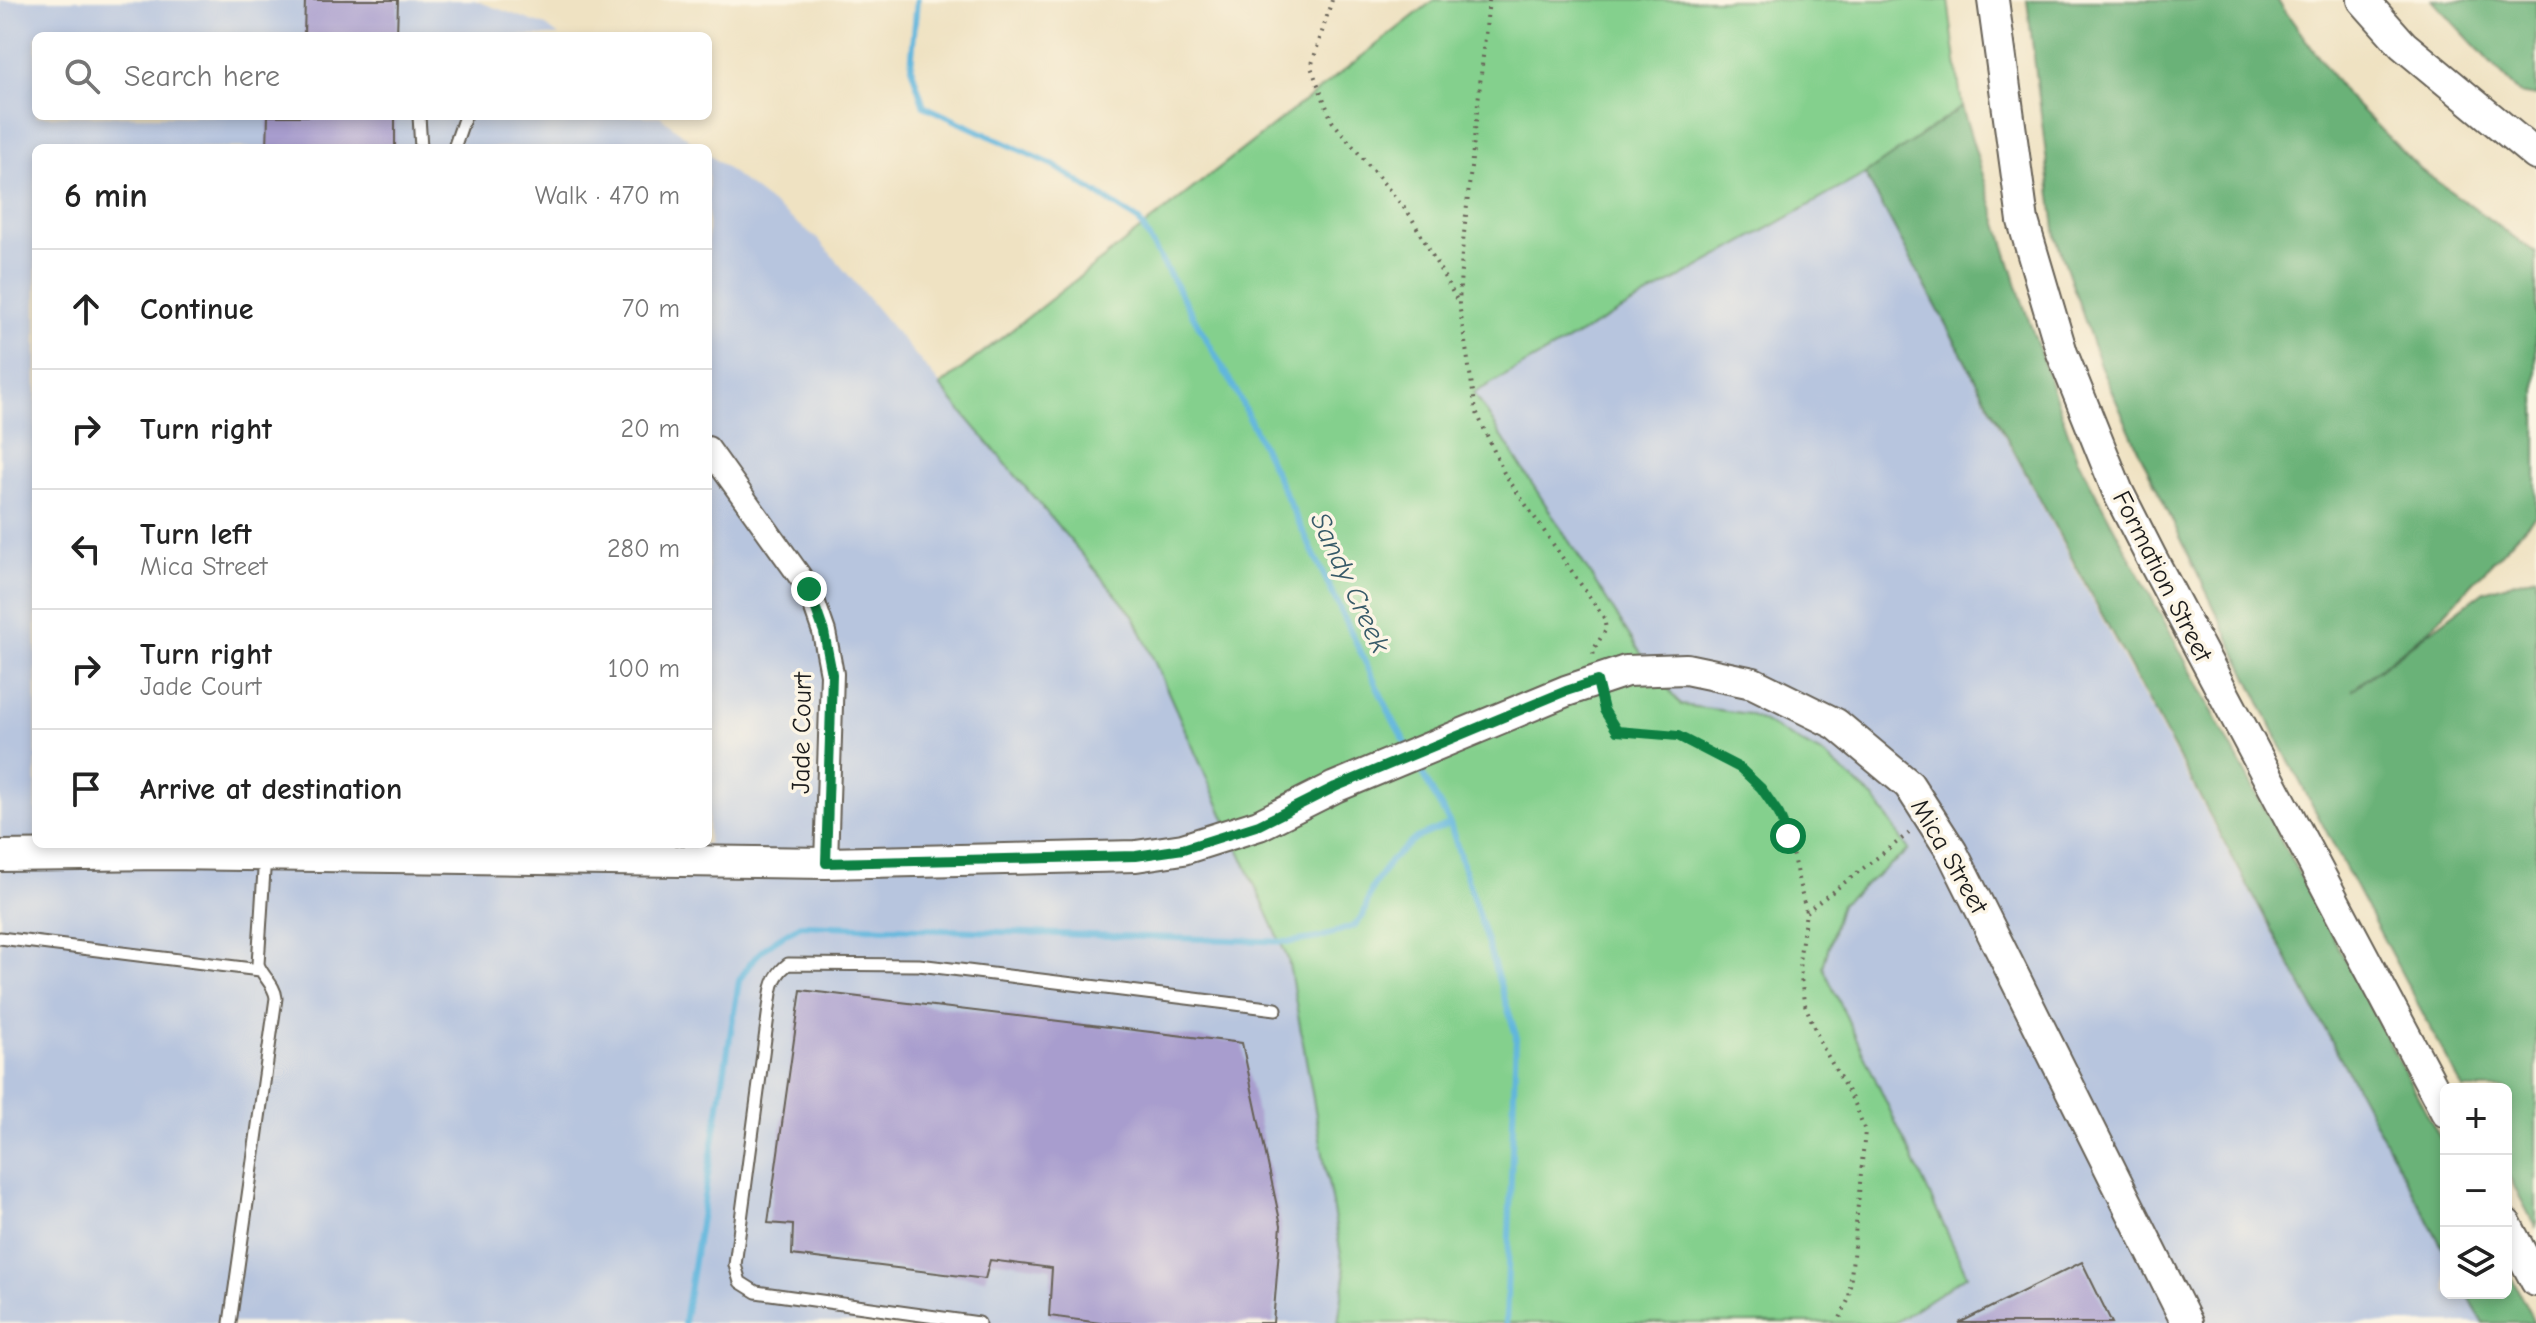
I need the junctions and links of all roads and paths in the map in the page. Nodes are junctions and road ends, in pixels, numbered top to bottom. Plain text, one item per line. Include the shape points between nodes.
1 (1332, 0) edge
2 (1489, 0) edge
3 (1993, 0) edge
4 (2363, 0) edge
5 (419, 120) edge
6 (464, 120) edge
7 (421, 144) edge
8 (455, 144) edge
9 (2536, 155) edge
10 (1459, 304) junction
11 (712, 454) edge
12 (1597, 681) junction
13 (1930, 818) junction
14 (164, 849) edge
15 (266, 855) junction
16 (0, 856) edge
17 (826, 863) junction
18 (1806, 912) junction
19 (0, 938) edge
20 (260, 970) junction
21 (1276, 1009) dead end
22 (2440, 1101) edge
23 (2508, 1227) edge
24 (2536, 1281) edge
25 (230, 1323) edge
26 (979, 1323) edge
27 (1838, 1323) edge
28 (2187, 1323) edge

1 - 10 path via 1311,67 1332,121 1410,215
2 - 10 path
3 - 22 street, Formation Street via 2023,221 2062,353 2091,427 2151,557
4 - 9 street via 2403,45
5 - 7 lane
6 - 8 lane
10 - 12 path via 1476,411 1504,473 1604,618 1606,629 1594,649
11 - 17 street, Jade Court via 809,589 824,632 832,674
12 - 13 street, Mica Street via 1626,671 1686,669 1753,683 1836,724 1909,785
12 - 17 street, Mica Street via 1335,787 1259,825 1183,849 1136,856
12 - 18 path via 1604,710 1617,731 1678,736 1740,768 1761,788 1788,836
13 - 18 path
13 - 28 street, Mica Street via 1952,852
14 - 15 street, Mica Street
14 - 16 street, Mica Street
15 - 17 street, Mica Street
15 - 20 lane
18 - 27 path via 1799,962 1804,1002 1865,1131 1849,1298
19 - 20 lane
20 - 25 lane via 276,998
21 - 26 lane via 919,965 788,964 781,969 771,993 735,1265 740,1282 756,1292
23 - 24 street

